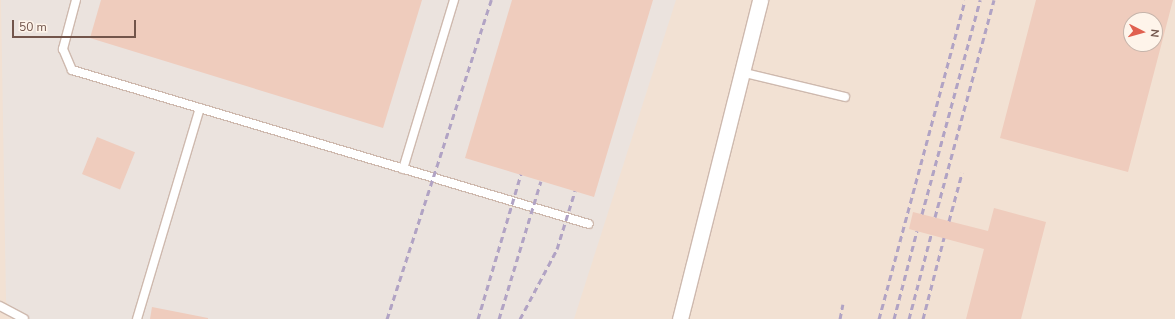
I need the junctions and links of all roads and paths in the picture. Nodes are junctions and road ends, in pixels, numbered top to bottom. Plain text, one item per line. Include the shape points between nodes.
1 (76, 0) edge
2 (454, 0) edge
3 (760, 0) edge
4 (740, 72) junction
5 (845, 97) dead end
6 (200, 108) junction
7 (403, 169) junction
8 (589, 224) dead end
9 (0, 306) edge
10 (24, 319) edge
11 (137, 319) edge
12 (680, 319) edge

1 - 6 lane via 63,49 72,70
2 - 7 lane
3 - 4 street
4 - 5 lane
4 - 12 street
6 - 7 lane
6 - 11 lane
7 - 8 lane
9 - 10 lane

